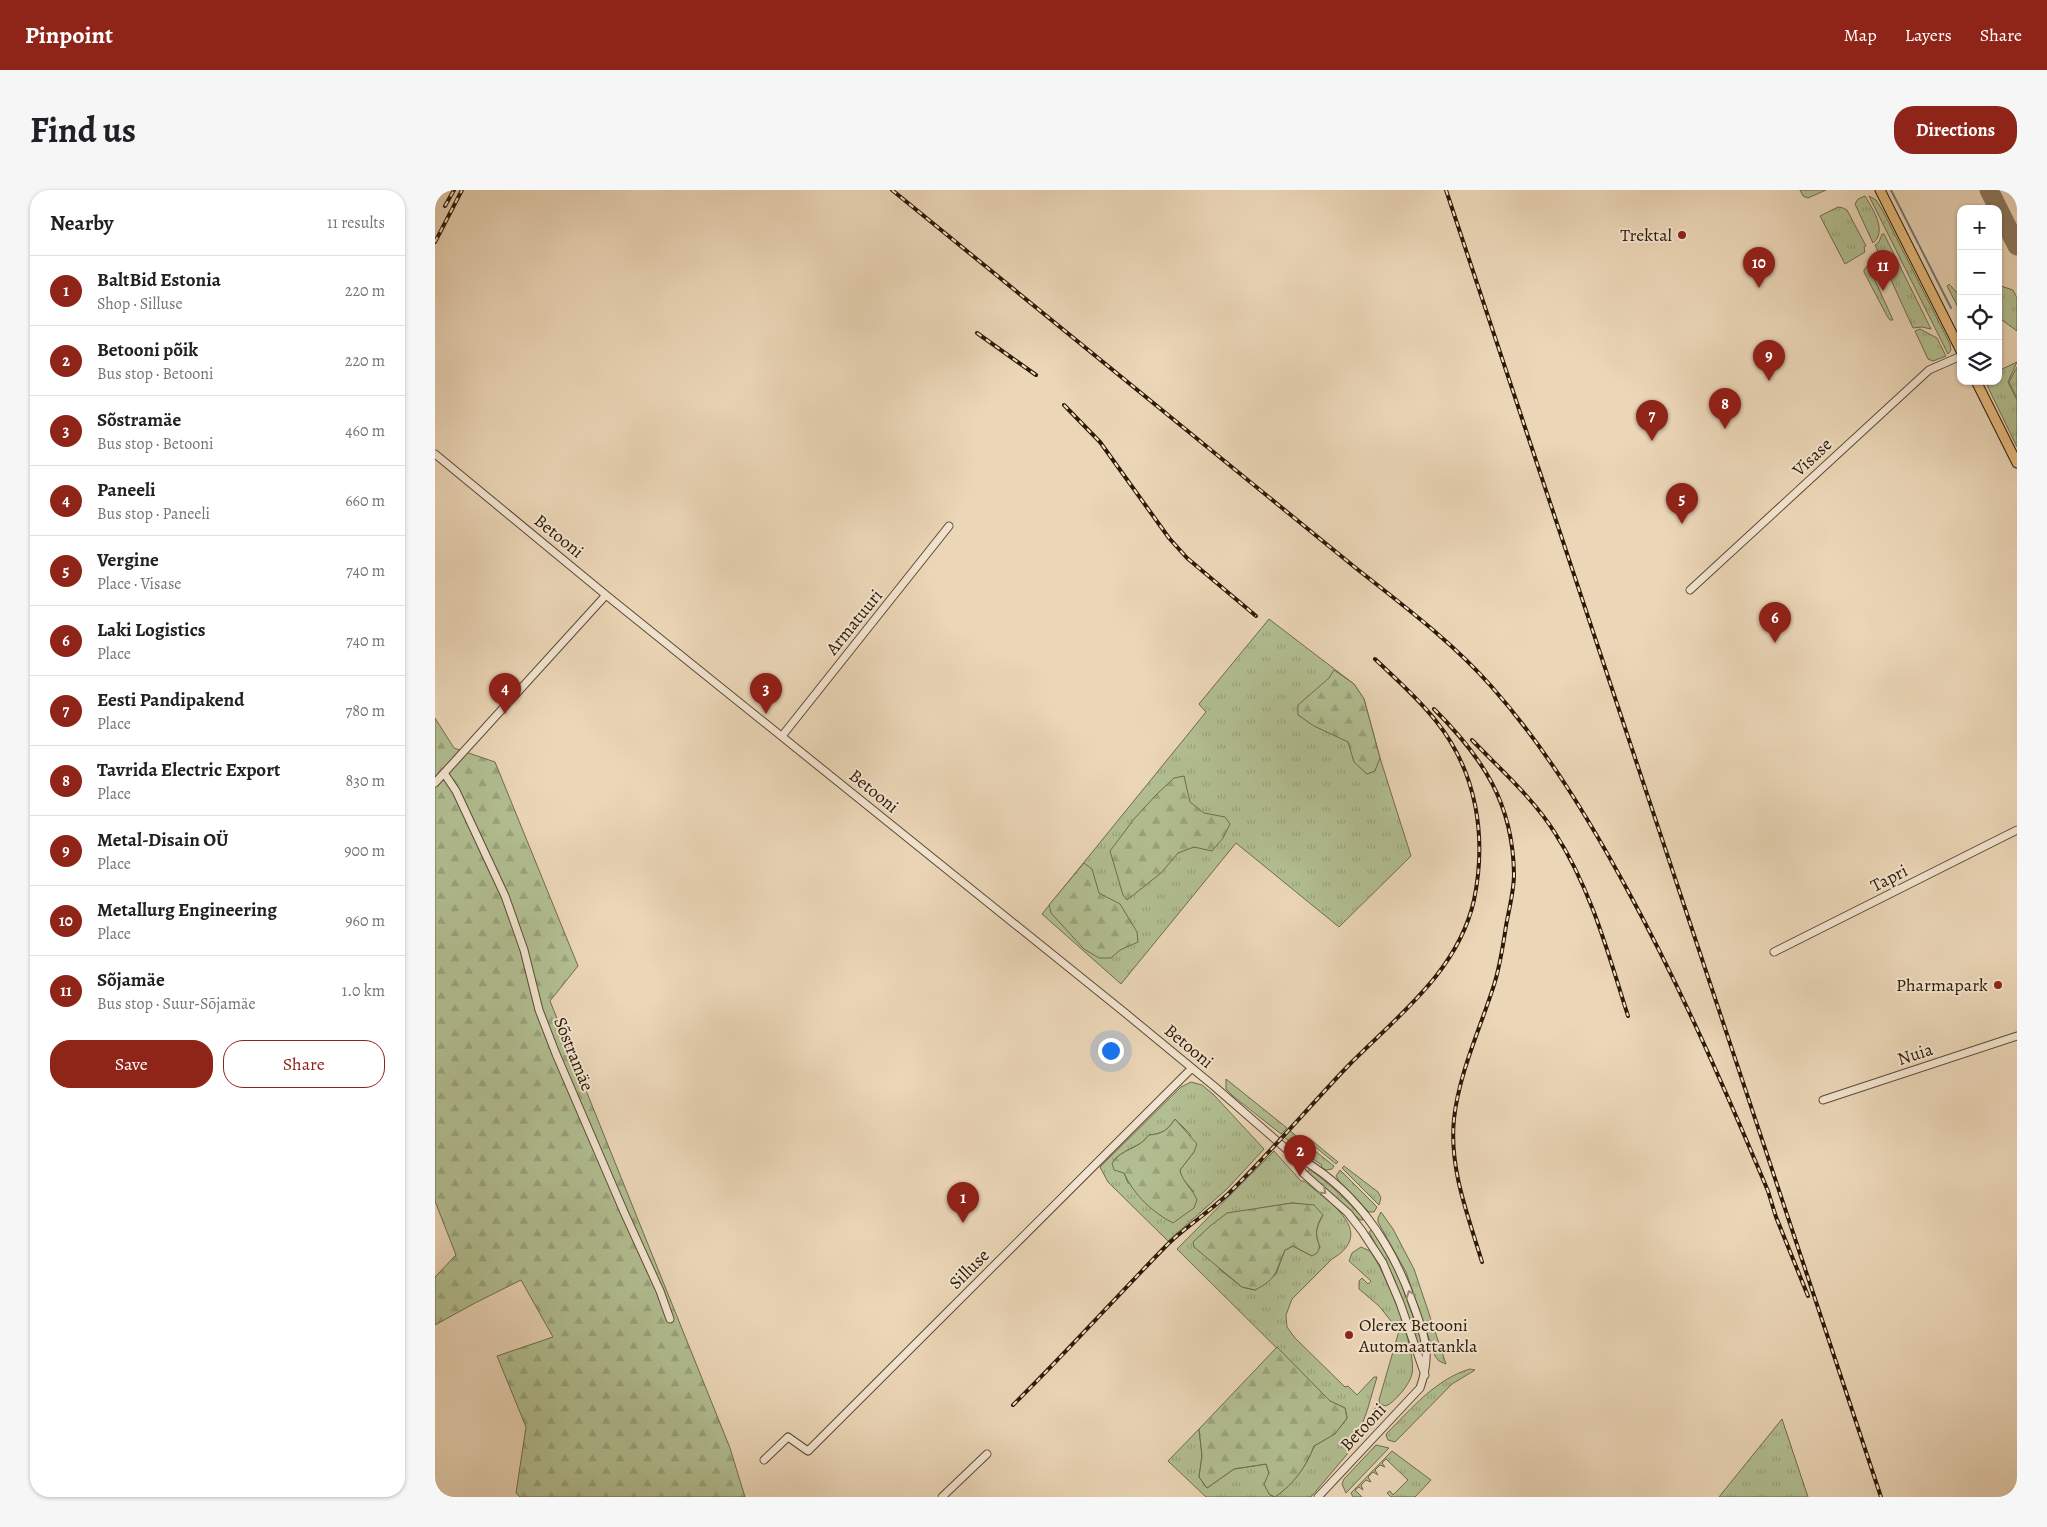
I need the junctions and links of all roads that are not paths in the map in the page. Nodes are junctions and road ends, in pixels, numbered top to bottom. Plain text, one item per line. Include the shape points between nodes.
1 (1880, 190) edge
2 (1957, 343) edge
3 (1957, 358) edge
4 (1978, 385) edge
5 (435, 454) edge
6 (2017, 463) edge
7 (949, 526) dead end
8 (1690, 590) dead end
9 (606, 595) junction
10 (782, 736) junction
11 (443, 773) junction
12 (435, 782) edge
13 (2017, 830) edge
14 (1774, 952) dead end
15 (2017, 1036) edge
16 (1192, 1068) junction
17 (1823, 1100) dead end
18 (1292, 1154) junction
19 (670, 1319) dead end
20 (1425, 1375) junction
21 (987, 1454) dead end
22 (764, 1460) dead end
23 (942, 1497) edge
24 (1318, 1497) edge

1 - 2 main road
3 - 8 street, Visase via 1929,370
4 - 6 main road
5 - 9 street, Betooni
7 - 10 street, Armatuuri
9 - 10 street, Betooni
9 - 11 street
10 - 16 street, Betooni
11 - 12 street
11 - 19 street, Sõstramäe via 456,791 505,896 524,950 539,1010 556,1054
13 - 14 street, Tapri
15 - 17 street, Nuia
16 - 18 street, Betooni
16 - 22 street, Silluse via 808,1451 788,1437
18 -> 20 street, Betooni via 1303,1173 1348,1213 1383,1263
20 -> 18 street, Betooni via 1427,1347 1421,1324 1385,1240 1366,1215 1328,1177 1314,1165
20 - 24 street, Betooni via 1420,1388
21 - 23 street

